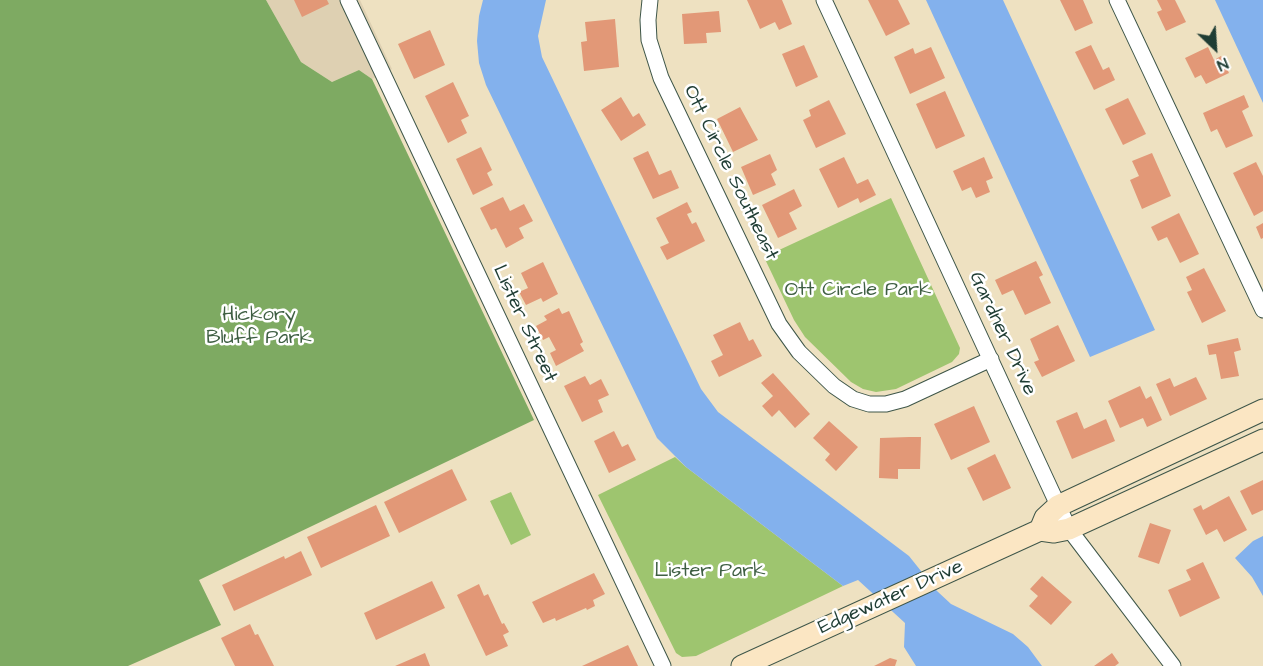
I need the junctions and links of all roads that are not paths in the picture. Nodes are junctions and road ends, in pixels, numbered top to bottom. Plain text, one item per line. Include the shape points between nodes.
1 (348, 0) edge
2 (650, 0) edge
3 (824, 0) edge
4 (1118, 0) edge
5 (1263, 310) edge
6 (991, 359) junction
7 (1263, 410) edge
8 (1263, 440) edge
9 (1058, 506) junction
10 (1069, 529) junction
11 (1040, 530) junction
12 (663, 666) edge
13 (742, 666) edge
14 (1173, 666) edge

1 - 12 street, Lister Street
2 - 6 street, Ott Circle Southeast via 649,40 661,78 779,324 799,352 834,386 869,404 905,399
3 - 6 street, Gardner Drive
4 - 5 street
6 - 9 street, Gardner Drive
7 - 9 street, Edgewater Drive
8 - 10 street, Edgewater Drive
9 - 10 street, Gardner Drive
9 - 11 street, Edgewater Drive via 1045,518
10 - 11 street, Edgewater Drive
10 - 14 street, Gardner Drive
11 - 13 street, Edgewater Drive

